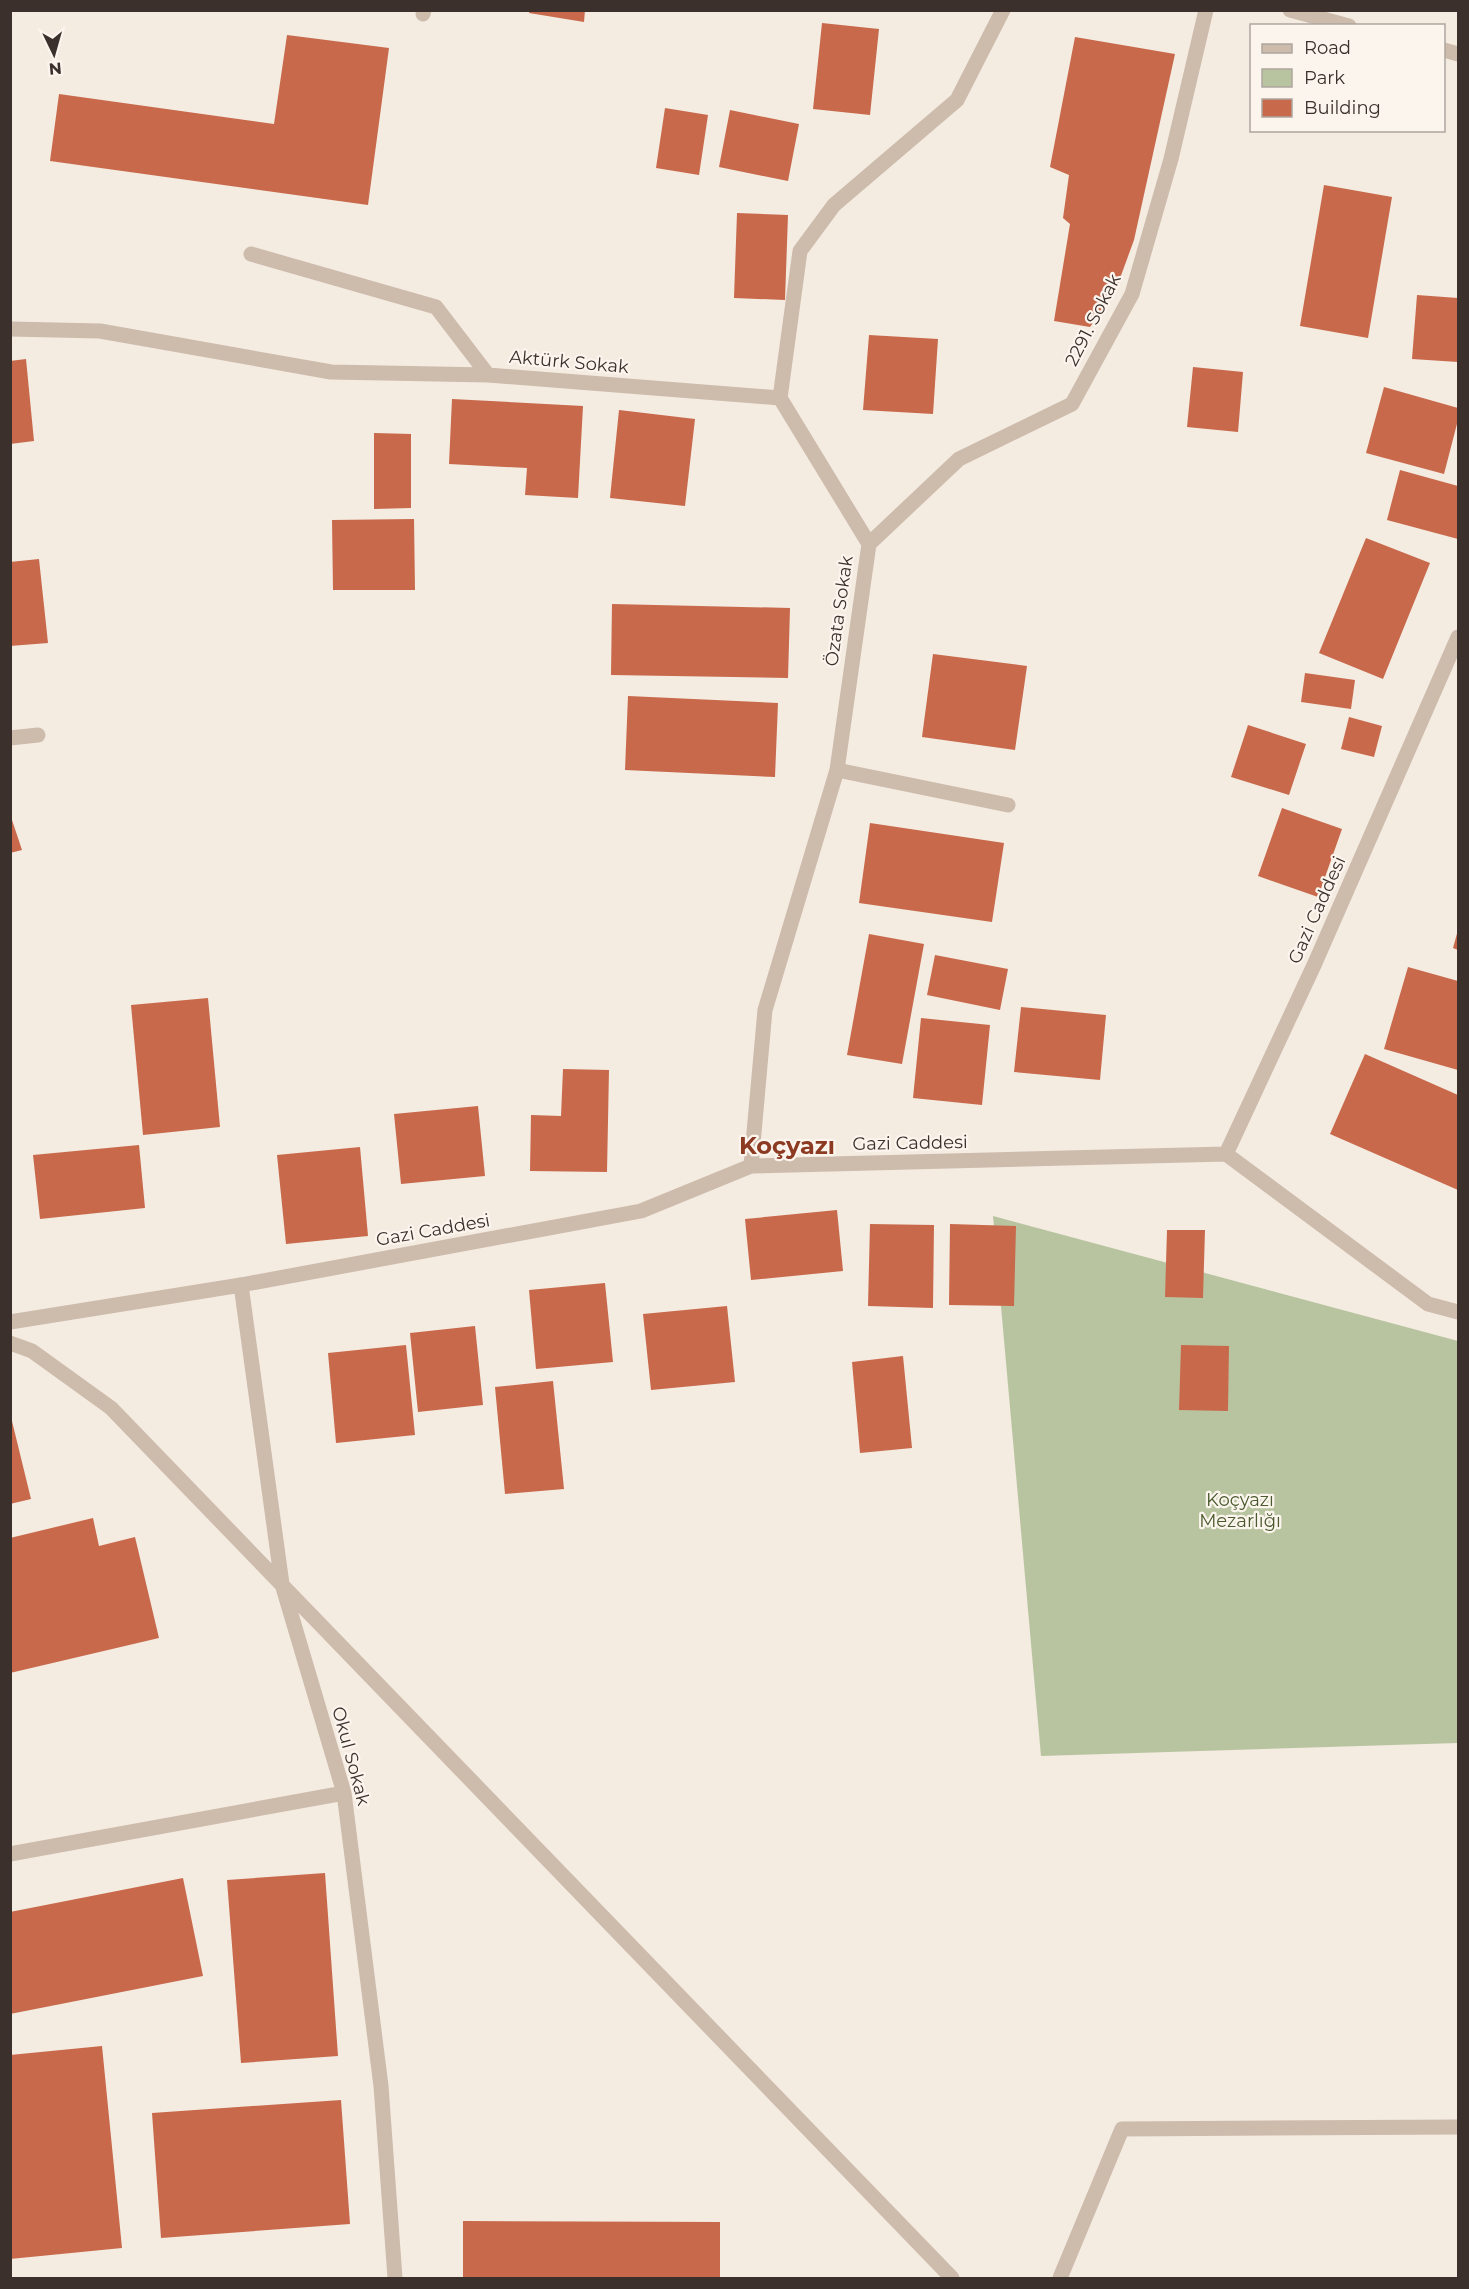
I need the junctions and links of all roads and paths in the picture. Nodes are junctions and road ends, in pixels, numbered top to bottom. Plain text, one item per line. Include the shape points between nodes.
1 (1003, 10) edge
2 (1206, 10) edge
3 (1290, 10) edge
4 (1342, 24) edge
5 (251, 254) dead end
6 (10, 329) edge
7 (488, 375) junction
8 (780, 398) junction
9 (868, 544) junction
10 (1458, 637) edge
11 (38, 735) dead end
12 (10, 738) edge
13 (837, 770) junction
14 (1008, 805) dead end
15 (1226, 1154) junction
16 (751, 1166) junction
17 (241, 1285) junction
18 (1458, 1312) edge
19 (10, 1322) edge
20 (10, 1343) edge
21 (282, 1584) junction
22 (344, 1793) junction
23 (10, 1854) edge
24 (1458, 2127) edge
25 (395, 2278) edge
26 (952, 2278) edge
27 (1060, 2278) edge

1 - 8 street via 957,100 834,206 800,251
2 - 9 street, 2291. Sokak via 1171,159 1132,294 1072,404 959,459
3 - 4 street
5 - 7 street, Aktürk Sokak via 436,307
6 - 7 street via 100,331 330,372
7 - 8 street, Aktürk Sokak
8 - 9 street, Özata Sokak
9 - 13 street, Özata Sokak
10 - 15 street, Gazi Caddesi via 1315,963
11 - 12 street
13 - 14 street
13 - 16 street, Özata Sokak via 765,1010
15 - 16 street, Gazi Caddesi
15 - 18 street via 1428,1304
16 - 17 street, Gazi Caddesi via 641,1211
17 - 19 street, Gazi Caddesi
17 - 21 street, Okul Sokak
20 - 21 street via 32,1351 111,1408
21 - 22 street, Okul Sokak
21 - 26 street
22 - 23 street
22 - 25 street, Okul Sokak via 381,2086
24 - 27 street via 1122,2128

